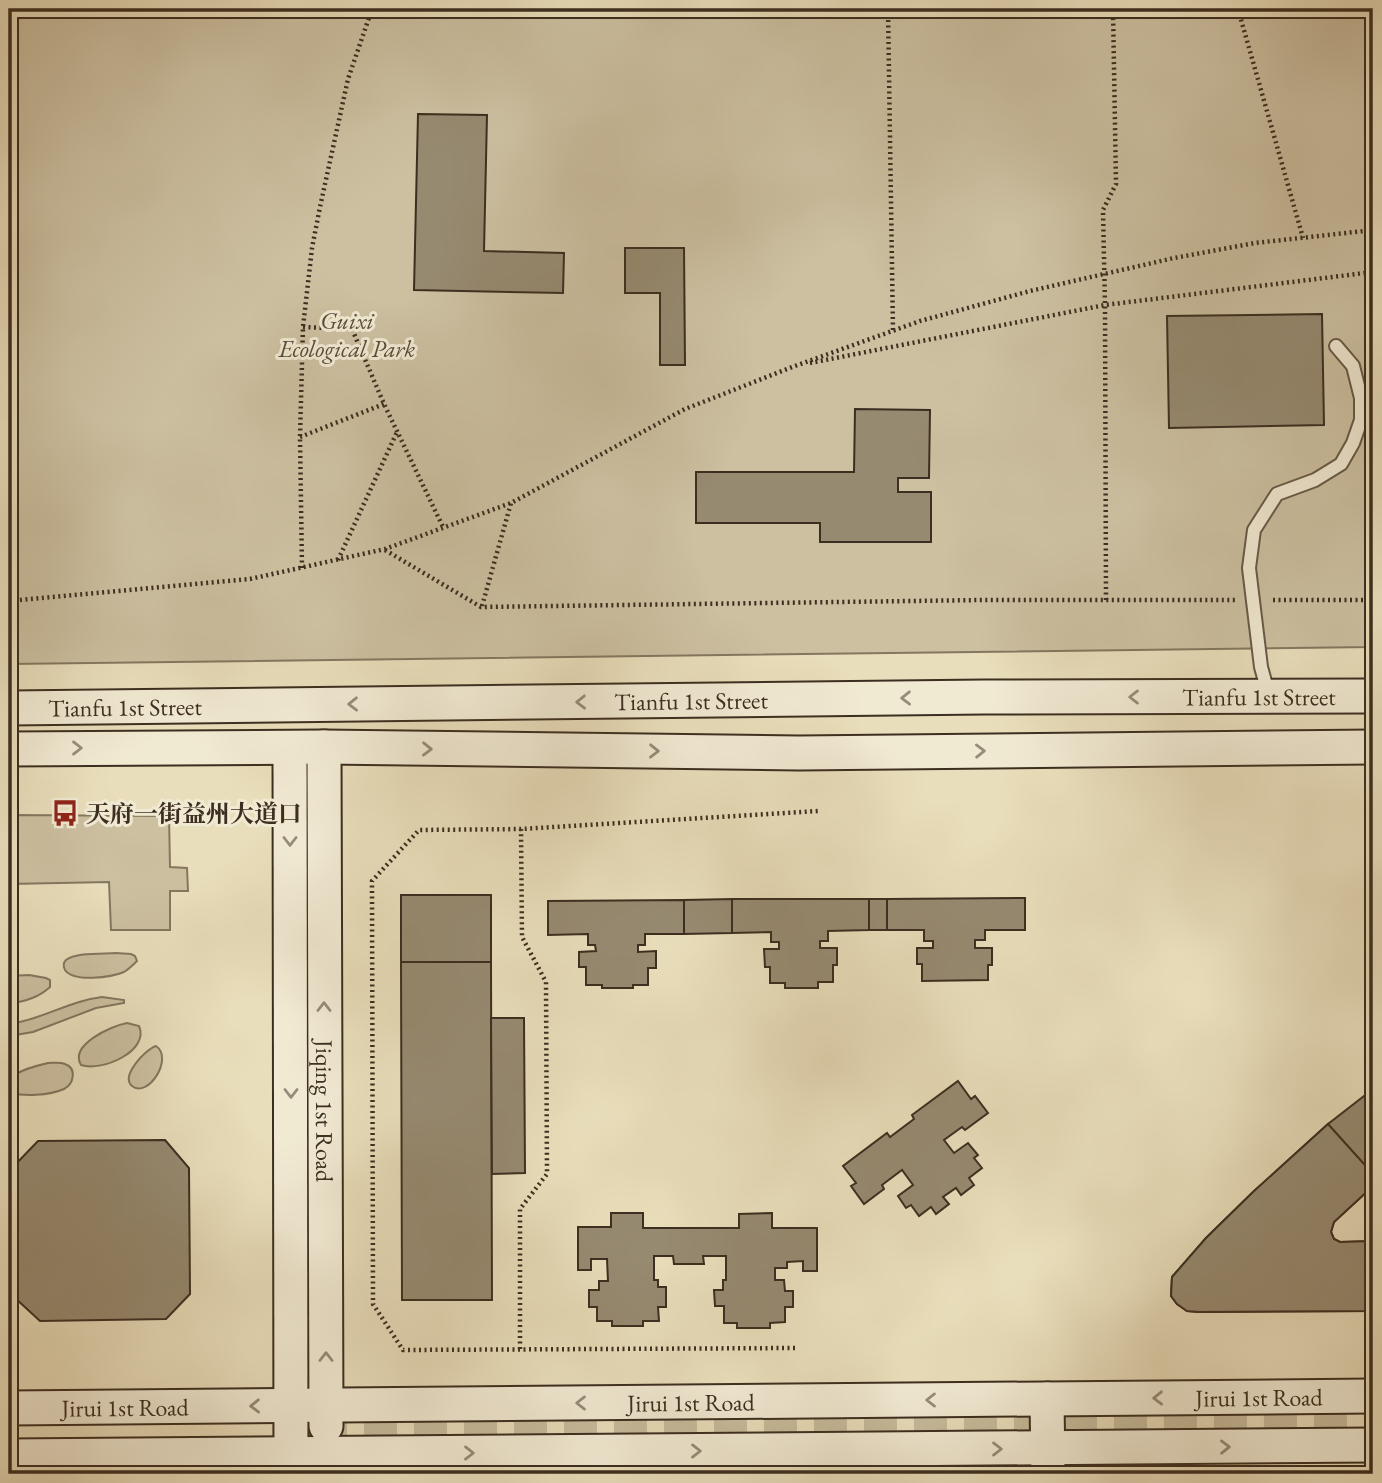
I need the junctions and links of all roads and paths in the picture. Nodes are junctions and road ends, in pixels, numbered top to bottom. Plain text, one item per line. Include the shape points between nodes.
1 (372, 9) edge
2 (888, 9) edge
3 (1113, 9) edge
4 (1238, 9) edge
5 (1373, 230) edge
6 (1303, 238) junction
7 (1373, 272) edge
8 (1105, 273) junction
9 (1105, 305) junction
10 (303, 327) junction
11 (893, 331) junction
12 (1336, 346) dead end
13 (795, 366) junction
14 (384, 404) junction
15 (397, 431) junction
16 (300, 437) junction
17 (511, 503) junction
18 (443, 527) junction
19 (385, 549) junction
20 (338, 560) junction
21 (302, 568) junction
22 (1106, 600) junction
23 (1252, 600) junction
24 (1373, 600) edge
25 (9, 601) edge
26 (481, 607) junction
27 (1269, 696) junction
28 (1373, 696) edge
29 (9, 708) edge
30 (324, 747) junction
31 (1373, 747) edge
32 (290, 748) junction
33 (9, 749) edge
34 (818, 811) dead end
35 (521, 829) junction
36 (795, 1348) dead end
37 (520, 1349) junction
38 (1373, 1396) edge
39 (1047, 1399) junction
40 (291, 1406) junction
41 (326, 1406) junction
42 (9, 1408) edge
43 (1373, 1445) edge
44 (9, 1455) edge
45 (1048, 1461) edge
46 (291, 1464) edge
47 (326, 1464) edge

1 - 10 path via 348,79 320,207
2 - 11 path
3 - 8 path via 1116,184 1103,210
4 - 6 path
5 - 6 path
6 - 8 path
7 - 9 path
8 - 9 path
8 - 11 path
9 - 13 path
9 - 22 path
10 - 14 path via 352,329
10 - 16 path
11 - 13 path
12 - 23 lane via 1353,366 1361,419 1341,464 1277,494 1254,530 1249,568
13 - 17 path via 685,409
14 - 15 path
14 - 16 path
15 - 18 path
15 - 20 path
16 - 21 path
17 - 18 path
17 - 26 path
18 - 19 path
19 - 20 path
19 - 26 path
20 - 21 path
21 - 25 path via 250,579
22 - 23 path
22 - 26 path
23 - 24 path
23 - 27 lane
27 - 28 street, Tianfu 1st Street
27 -> 29 street, Tianfu 1st Street
30 -> 31 street, Tianfu 1st Street via 799,753
30 - 32 street, Tianfu 1st Street
41 -> 30 street, Jiqing 1st Road
33 -> 32 street, Tianfu 1st Street
32 -> 40 street, Jiqing 1st Road
34 - 35 path
35 - 37 path via 522,937 546,982 547,1174 520,1209
35 - 37 path via 419,830 372,881 373,1304 403,1350
36 - 37 path
38 -> 39 street, Jirui 1st Road
39 -> 41 street, Jirui 1st Road
39 - 45 street
40 - 41 street, Jirui 1st Road
40 -> 42 street, Jirui 1st Road
40 - 46 street, Jiqing 1st Road
41 - 47 street, Jiqing 1st Road
45 -> 43 street, Jirui 1st Road
44 - 46 street, Jirui 1st Road
47 -> 45 street, Jirui 1st Road
46 - 47 street, Jirui 1st Road

